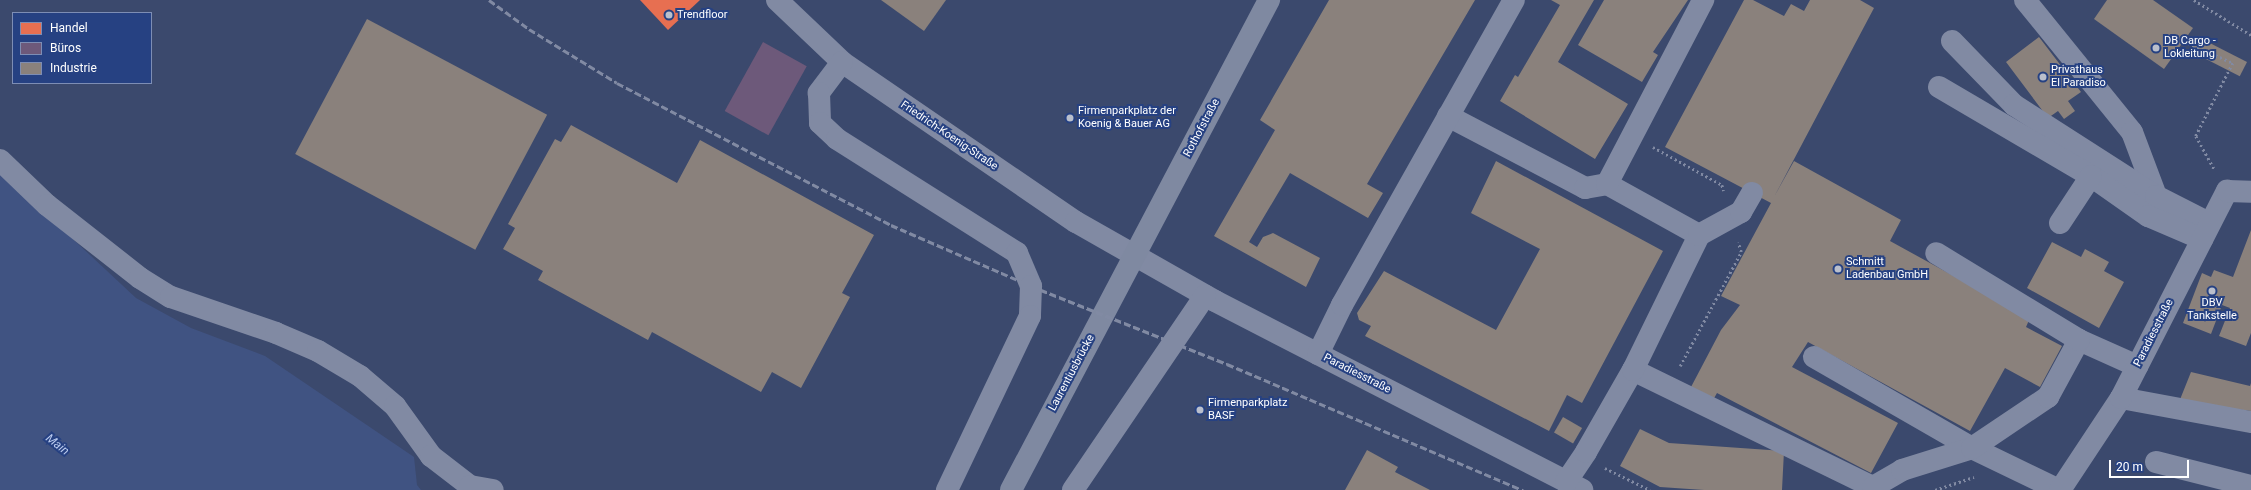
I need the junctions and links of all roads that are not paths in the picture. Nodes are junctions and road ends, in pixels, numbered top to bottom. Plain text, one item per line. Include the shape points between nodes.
1 (777, 0) edge
2 (1269, 0) edge
3 (1514, 0) edge
4 (1703, 0) edge
5 (2025, 0) edge
6 (1952, 41) dead end
7 (842, 62) junction
8 (1938, 87) dead end
9 (1448, 116) junction
10 (0, 160) edge
11 (2091, 176) junction
12 (1607, 184) junction
13 (2251, 192) edge
14 (1752, 193) dead end
15 (2156, 196) junction
16 (2060, 223) dead end
17 (2205, 231) junction
18 (1699, 235) junction
19 (1936, 253) dead end
20 (1134, 255) junction
21 (1205, 296) junction
22 (2079, 340) junction
23 (1318, 354) junction
24 (1814, 357) dead end
25 (2137, 366) junction
26 (1633, 370) junction
27 (2121, 398) junction
28 (2251, 422) edge
29 (1972, 448) junction
30 (2156, 462) dead end
31 (1574, 486) edge
32 (2251, 486) edge
33 (493, 490) edge
34 (947, 490) edge
35 (1011, 490) edge
36 (1073, 490) edge
37 (2059, 490) edge

1 - 7 street, Friedrich-Koenig-Straße
2 - 20 main road, Rothofstraße
3 - 9 street
4 - 12 street
5 - 15 street via 2132,132
6 - 15 street via 2014,105
7 - 20 street, Friedrich-Koenig-Straße via 1076,222
7 - 34 street via 819,93 820,123 837,139 1017,254 1031,286 1030,316
8 - 11 street
9 - 12 street via 1585,188
9 - 23 street via 1342,305
10 - 33 street via 47,205 140,278 171,297 269,330 318,351 360,376 395,406 431,456 470,486
11 - 16 street
11 - 17 street via 2148,216
12 - 18 street
13 - 17 street, Paradiesstraße via 2227,191
14 - 18 street via 1741,212
15 - 17 street
17 - 25 street, Paradiesstraße
18 - 26 street
19 - 22 street
20 - 21 street, Paradiesstraße
20 - 35 main road, Laurentiusbrücke
21 - 23 street, Paradiesstraße
21 - 36 street
22 - 25 street
22 - 29 street via 2048,398
23 - 31 street, Paradiesstraße
24 - 29 street
25 - 27 street, Paradiesstraße
26 - 29 street via 1873,487 1902,470
26 - 31 street via 1584,457
27 - 28 street
27 - 37 street, Paradiesstraße
29 - 37 street
30 - 32 street

